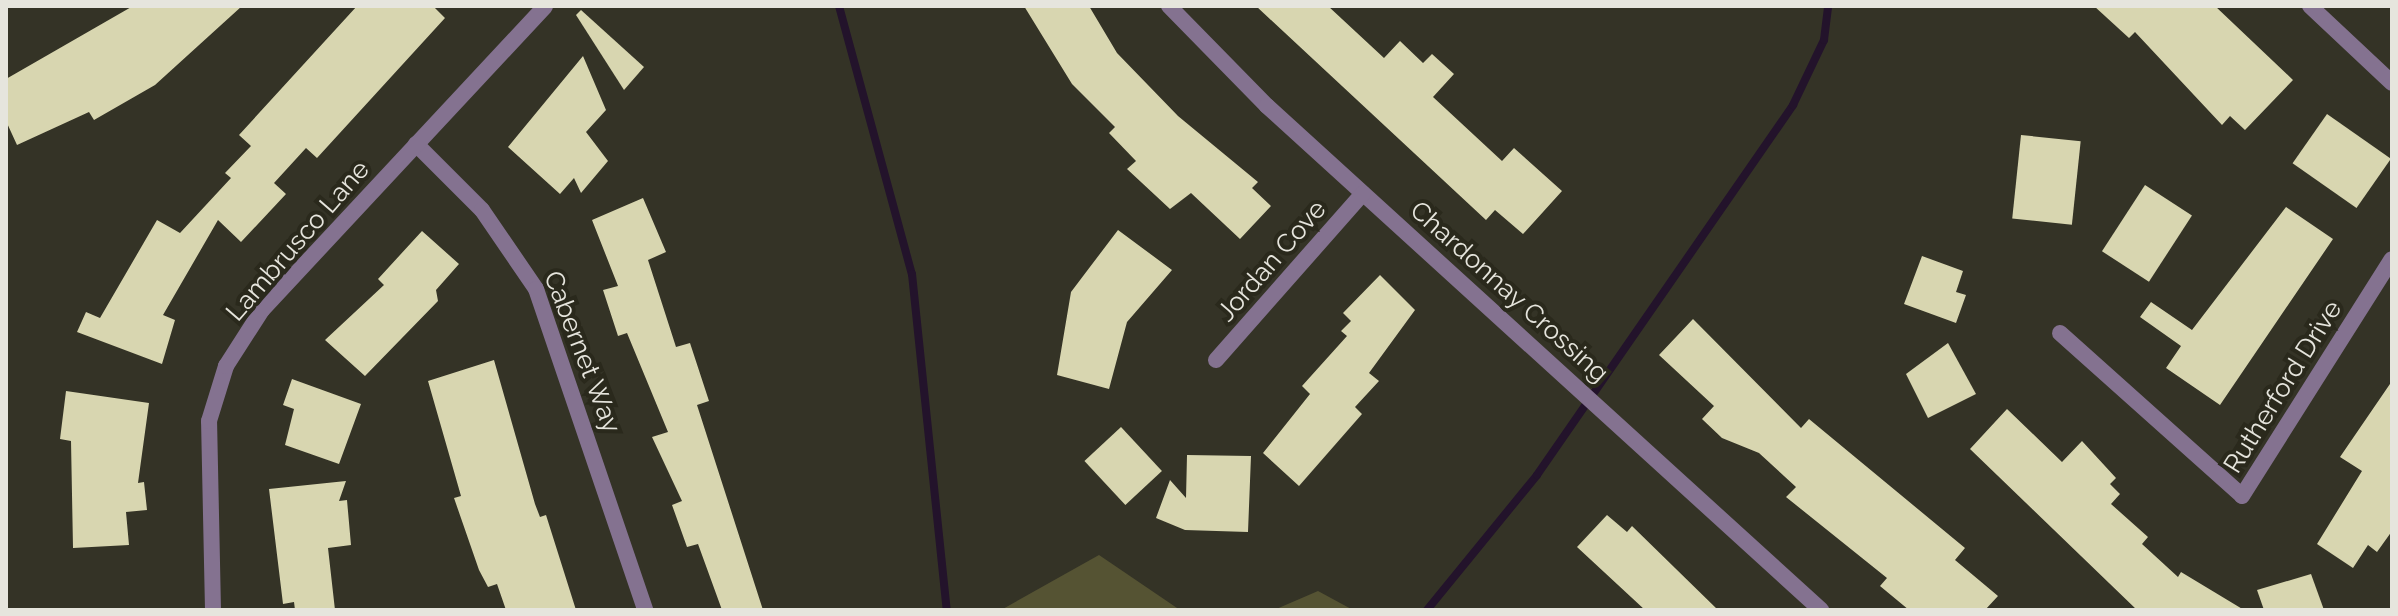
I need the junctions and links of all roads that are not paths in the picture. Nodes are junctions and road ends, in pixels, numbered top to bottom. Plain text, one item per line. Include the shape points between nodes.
1 (545, 6) edge
2 (1169, 6) edge
3 (2310, 6) edge
4 (2392, 83) edge
5 (416, 144) junction
6 (1363, 193) junction
7 (2392, 259) edge
8 (2060, 333) dead end
9 (1216, 360) dead end
10 (212, 610) edge
11 (645, 610) edge
12 (1821, 610) edge

1 - 5 street, Lambrusco Lane
2 - 6 street, Chardonnay Crossing
3 - 4 street
5 - 10 street, Lambrusco Lane via 262,310 226,366 209,421
5 - 11 street, Cabernet Way via 490,220 536,289
6 - 9 street, Jordan Cove
6 - 12 street, Chardonnay Crossing
7 - 8 street, Rutherford Drive via 2242,496

